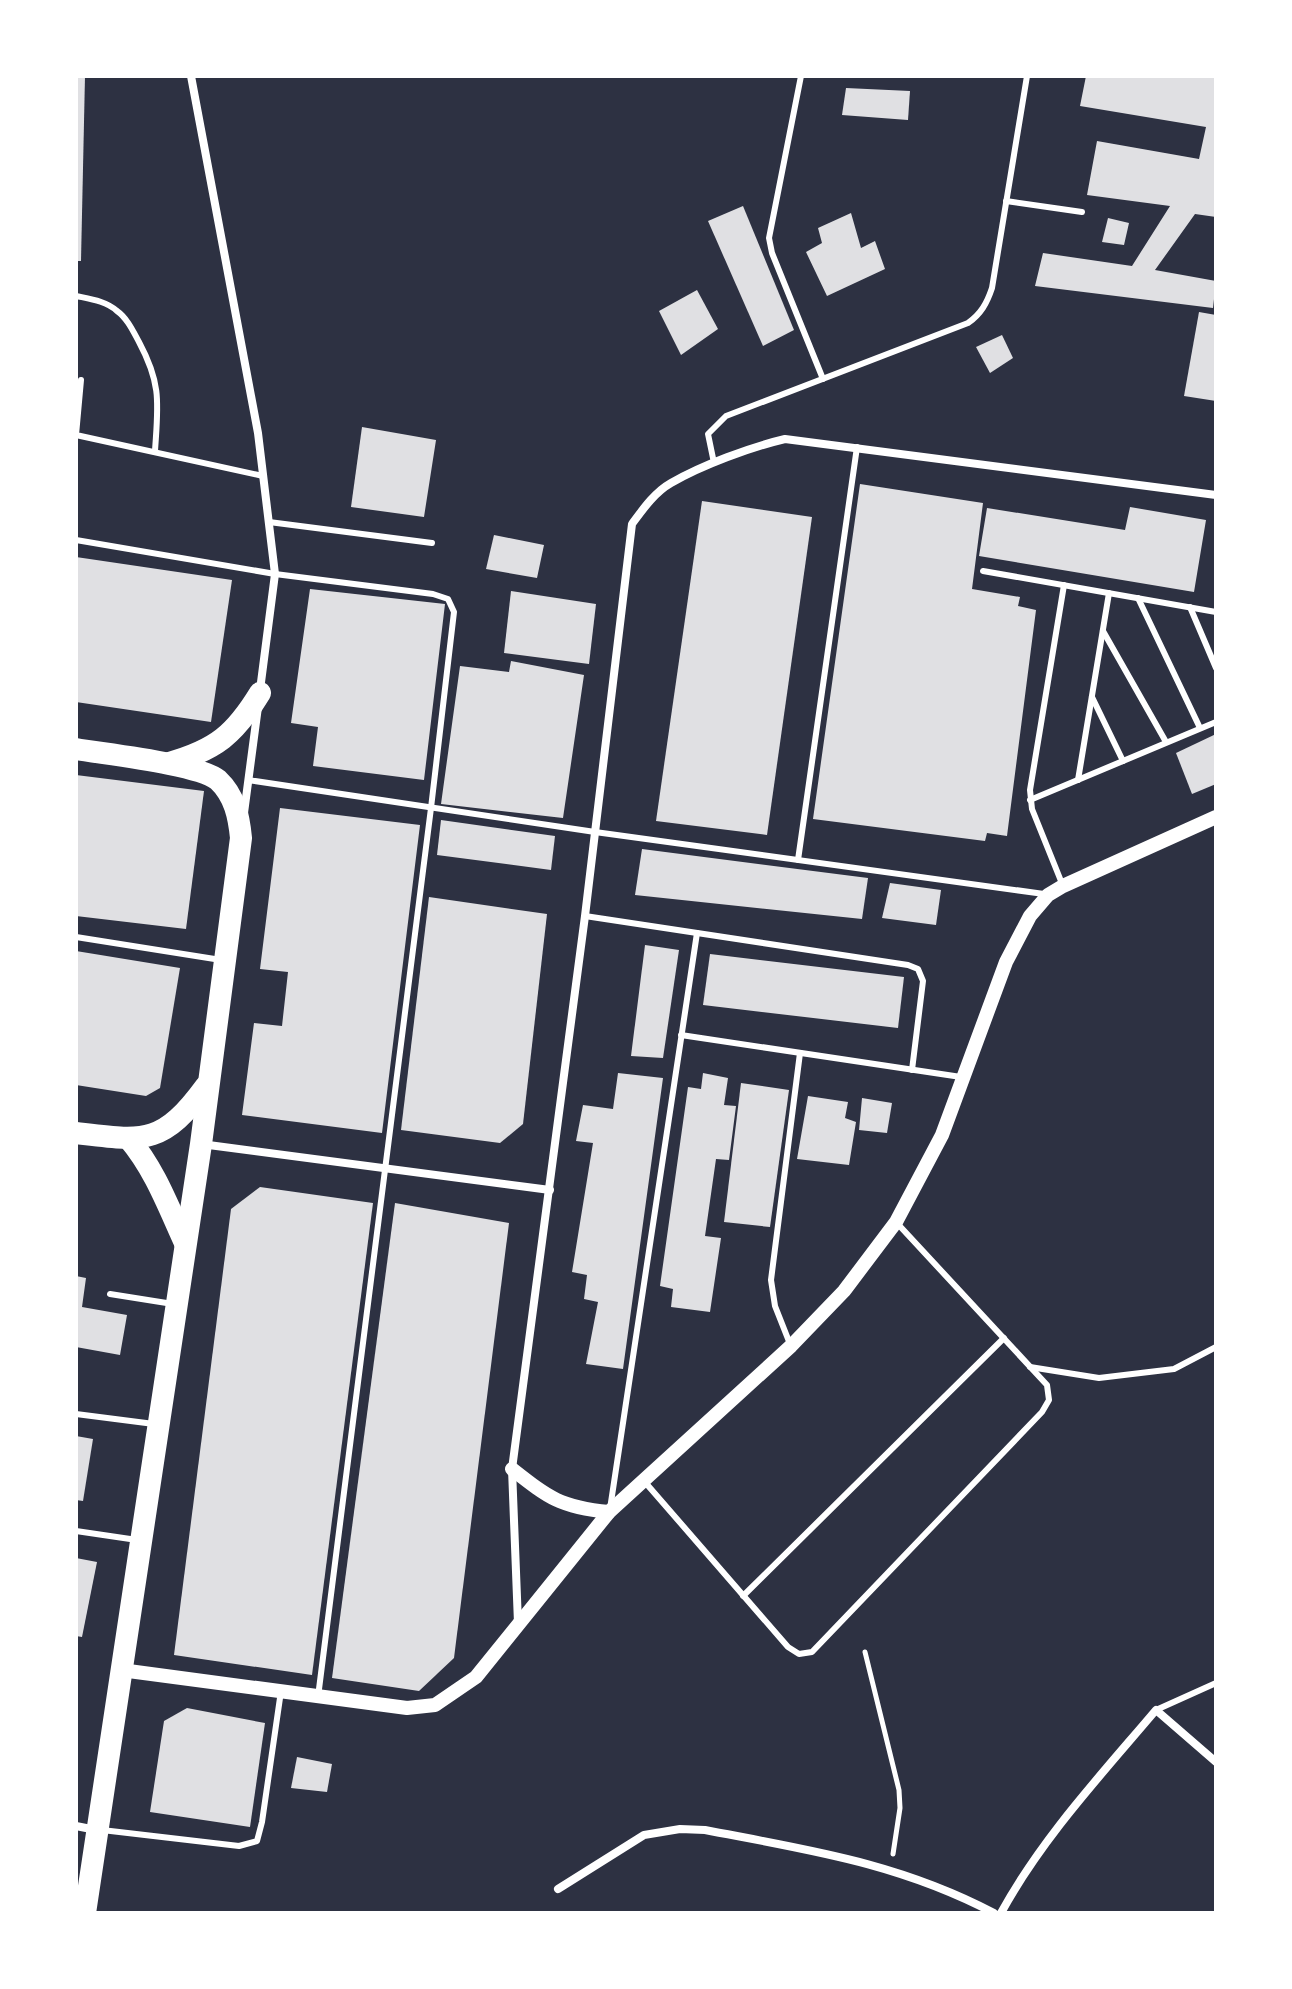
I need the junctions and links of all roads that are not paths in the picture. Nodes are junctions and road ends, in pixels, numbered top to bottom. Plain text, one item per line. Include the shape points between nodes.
1 (191, 76) edge
2 (801, 76) edge
3 (1027, 76) edge
4 (1006, 201) junction
5 (1082, 212) dead end
6 (76, 296) edge
7 (823, 379) junction
8 (81, 380) dead end
9 (857, 447) junction
10 (155, 451) junction
11 (714, 465) junction
12 (263, 476) junction
13 (1216, 495) edge
14 (269, 522) junction
15 (76, 540) edge
16 (432, 543) dead end
17 (983, 571) dead end
18 (275, 574) junction
19 (1064, 585) junction
20 (1109, 593) junction
21 (1138, 598) junction
22 (1190, 607) junction
23 (1216, 612) edge
24 (1103, 631) junction
25 (1216, 668) edge
26 (260, 693) junction
27 (1092, 697) junction
28 (1216, 722) edge
29 (1200, 728) junction
30 (1166, 742) junction
31 (76, 749) edge
32 (1123, 761) junction
33 (169, 763) junction
34 (248, 780) junction
35 (1078, 780) junction
36 (1030, 800) junction
37 (431, 808) junction
38 (1216, 817) edge
39 (595, 832) junction
40 (241, 838) junction
41 (798, 860) junction
42 (1063, 886) junction
43 (1048, 895) junction
44 (585, 916) junction
45 (697, 933) junction
46 (76, 937) edge
47 (225, 960) junction
48 (681, 1035) junction
49 (800, 1053) junction
50 (912, 1070) junction
51 (965, 1078) junction
52 (209, 1082) junction
53 (76, 1133) edge
54 (129, 1139) junction
55 (201, 1144) junction
56 (386, 1168) junction
57 (550, 1190) junction
58 (896, 1222) junction
59 (185, 1244) junction
60 (110, 1294) dead end
61 (176, 1305) junction
62 (1004, 1338) junction
63 (791, 1346) junction
64 (1216, 1347) edge
65 (1030, 1367) junction
66 (76, 1414) edge
67 (158, 1425) junction
68 (512, 1469) junction
69 (644, 1481) junction
70 (609, 1512) junction
71 (76, 1531) edge
72 (141, 1540) junction
73 (743, 1596) junction
74 (518, 1624) junction
75 (121, 1670) junction
76 (1216, 1683) edge
77 (281, 1691) junction
78 (318, 1697) junction
79 (1156, 1710) junction
80 (1216, 1762) edge
81 (87, 1828) edge
82 (558, 1889) dead end
83 (85, 1913) edge
84 (994, 1913) edge
85 (1001, 1913) edge

1 - 12 street
2 - 7 lane via 769,238
3 - 4 lane
4 - 5 lane
4 - 7 lane via 992,288 978,316
6 - 10 lane via 118,311 149,361 159,400
7 - 11 lane via 726,416 708,434
8 - 10 lane via 76,435
9 - 11 street via 785,439
9 - 13 street
9 - 41 lane
10 - 12 lane
11 - 39 street via 670,483 632,524
12 - 14 street
14 - 16 lane
14 - 18 street
15 - 18 lane
17 - 19 lane
18 - 26 street
18 - 37 lane via 448,599 454,612
19 - 20 lane
19 - 36 lane
20 - 21 lane
20 - 24 lane
21 - 22 lane
21 - 29 lane
22 - 23 lane
22 - 25 lane
24 - 27 lane
24 - 30 lane
26 - 33 highway via 241,724 215,744
26 - 34 street
27 - 32 lane
27 - 35 lane
28 - 29 lane
29 - 30 lane
30 - 32 lane
31 - 33 highway
32 - 35 lane
33 - 40 highway via 217,779 238,810
34 - 37 lane
34 - 40 street
35 - 36 lane
36 - 42 lane
37 - 39 lane
37 - 56 lane
38 - 42 street
39 - 41 lane
39 - 44 street
40 - 47 highway
41 - 43 lane
42 - 43 street
43 - 51 street via 1030,916 1006,962
44 - 45 lane
44 - 57 street
45 - 48 lane
45 - 50 lane via 918,969 923,981
46 - 47 lane
47 - 52 highway
48 - 49 lane
48 - 70 lane
49 - 50 lane
49 - 63 lane via 771,1280
50 - 51 lane
51 - 58 street
52 - 54 highway via 162,1132
52 - 55 highway
53 - 54 highway
54 - 59 highway via 160,1185
55 - 56 street
55 - 59 highway
56 - 57 street
56 - 78 lane
57 - 68 street
58 - 62 lane
58 - 63 street via 844,1291
59 - 61 highway
60 - 61 lane
61 - 67 highway
62 - 65 lane
62 - 73 lane
63 - 69 street
64 - 65 lane via 1174,1369 1099,1378
65 - 73 lane via 1047,1385 1049,1400 1042,1412 812,1652 793,1652
66 - 67 lane
67 - 72 highway
68 - 70 street via 546,1496 577,1509
68 - 74 street
69 - 70 street
69 - 73 lane
70 - 74 street
71 - 72 lane
72 - 75 highway
74 - 78 street via 476,1677 435,1705 407,1708
75 - 77 street
75 - 81 highway
76 - 79 lane
77 - 78 street
77 - 81 lane via 257,1841 239,1846
79 - 80 street
79 - 85 street via 1055,1830
81 - 83 highway
82 - 84 street via 644,1835 705,1830 863,1861 954,1891

